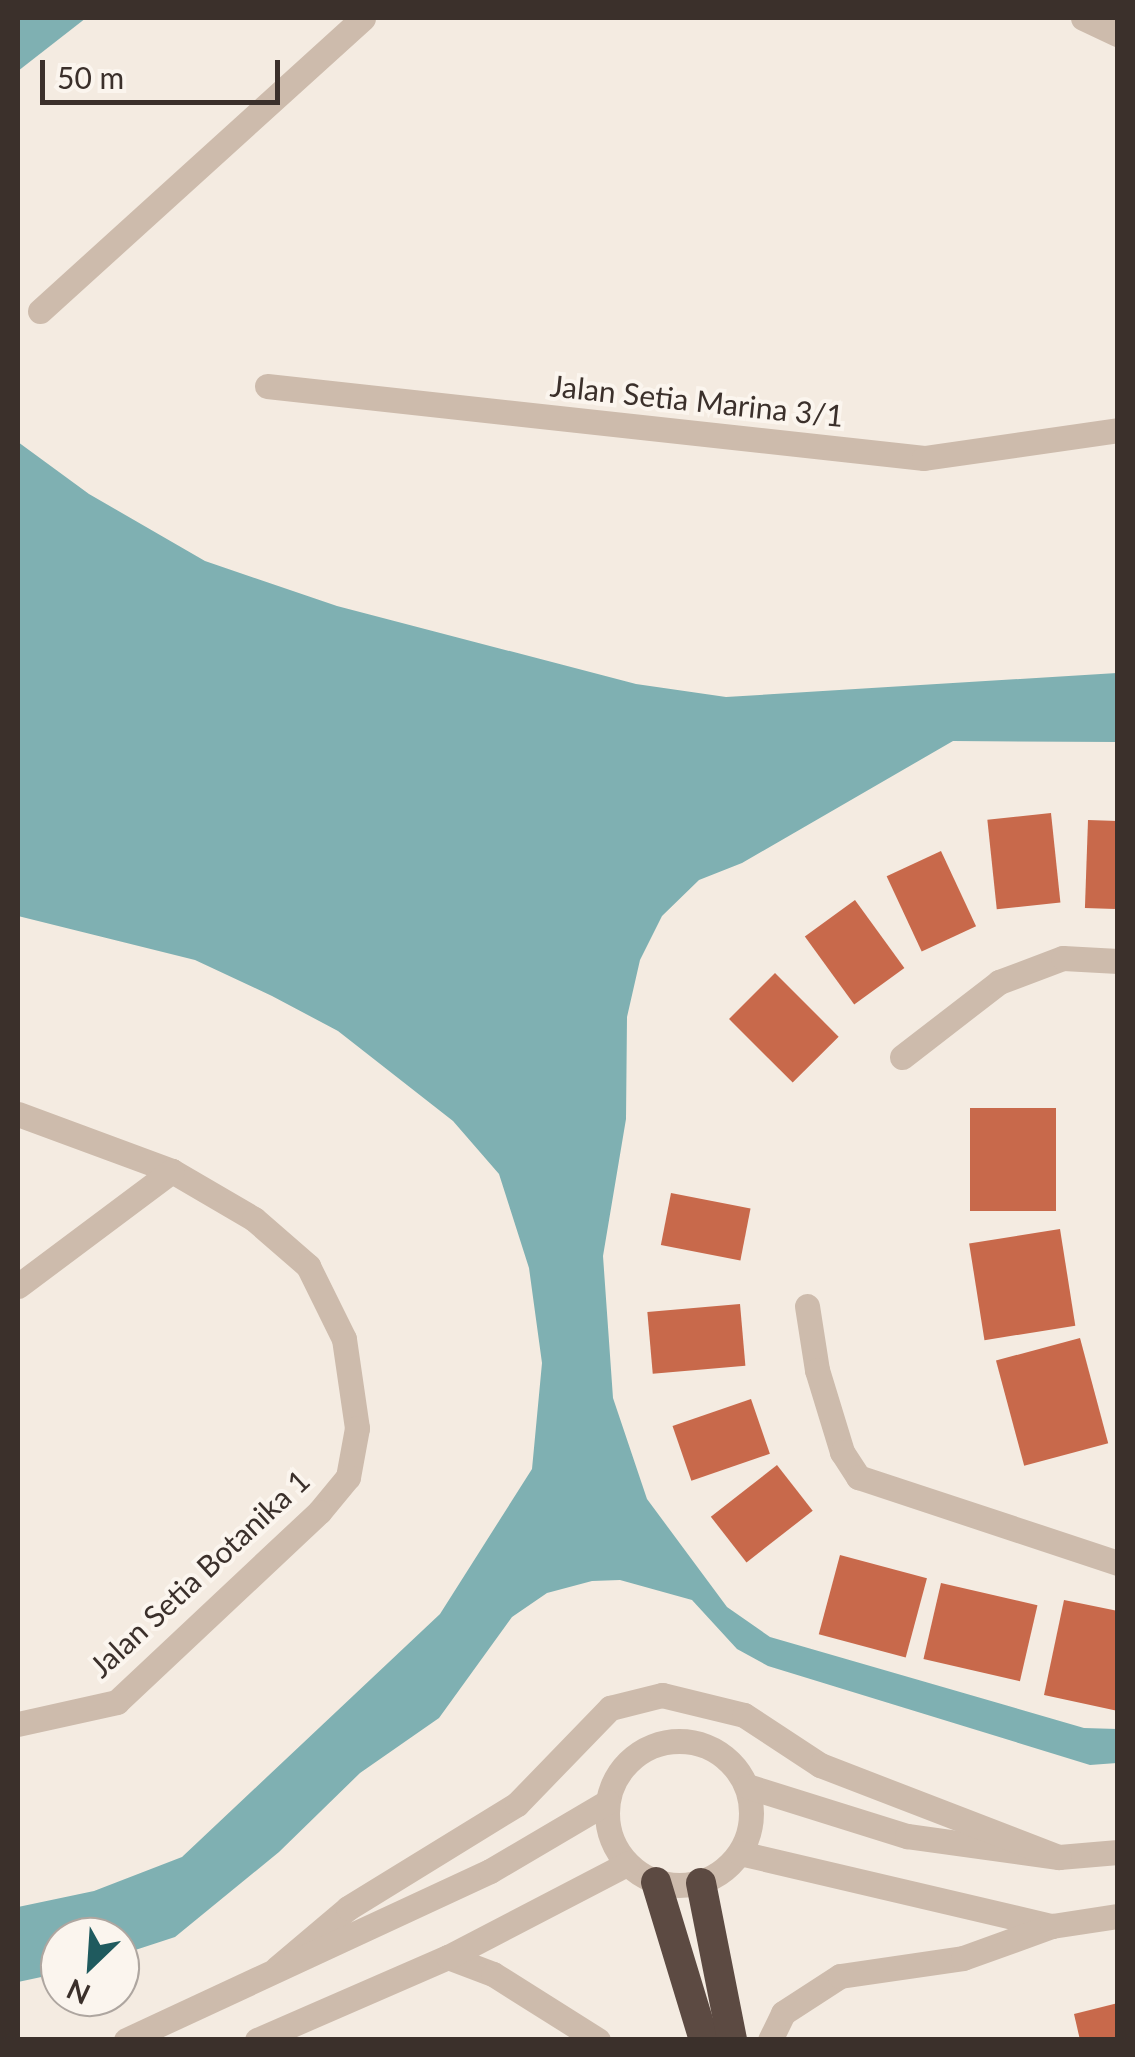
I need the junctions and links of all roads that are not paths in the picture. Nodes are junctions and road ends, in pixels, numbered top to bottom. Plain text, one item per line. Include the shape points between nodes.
1 (363, 18) edge
2 (1084, 18) edge
3 (1118, 34) edge
4 (40, 311) dead end
5 (268, 386) dead end
6 (1118, 430) edge
7 (1118, 961) edge
8 (902, 1057) dead end
9 (18, 1114) edge
10 (172, 1171) junction
11 (18, 1286) edge
12 (807, 1306) dead end
13 (1118, 1563) edge
14 (18, 1724) edge
15 (747, 1786) junction
16 (607, 1802) junction
17 (1118, 1852) edge
18 (740, 1854) junction
19 (1059, 1857) junction
20 (627, 1864) junction
21 (656, 1882) junction
22 (701, 1883) junction
23 (1118, 1916) edge
24 (1052, 1926) junction
25 (448, 1957) junction
26 (277, 1968) junction
27 (710, 2038) edge
28 (126, 2040) edge
29 (256, 2040) edge
30 (598, 2040) edge
31 (770, 2040) edge

1 - 4 street
2 - 3 street
5 - 6 street, Jalan Setia Marina 3/1 via 924,458
7 - 8 street via 1063,958 1000,982
9 - 10 street, Jalan Setia Botanika 1
10 - 11 street
10 - 14 street, Jalan Setia Botanika 1 via 254,1219 308,1266 330,1303 354,1382 357,1428 348,1478 117,1702
12 - 13 street via 817,1370 842,1452 858,1477
15 - 16 street via 710,1747 657,1743 615,1776
15 - 18 street via 751,1820
15 - 19 street via 907,1836
16 - 20 street via 614,1846
16 - 26 street via 490,1871
17 - 19 street
18 - 22 street
18 - 24 street
19 - 26 street via 820,1766 744,1715 662,1695 610,1708 517,1804 348,1908
20 - 21 street
20 - 25 street
21 - 22 street
21 - 27 highway
22 - 27 highway
23 - 24 street
24 - 31 street via 964,1958 840,1976 783,2012
25 - 29 street
25 - 30 street via 493,1974
26 - 28 street

